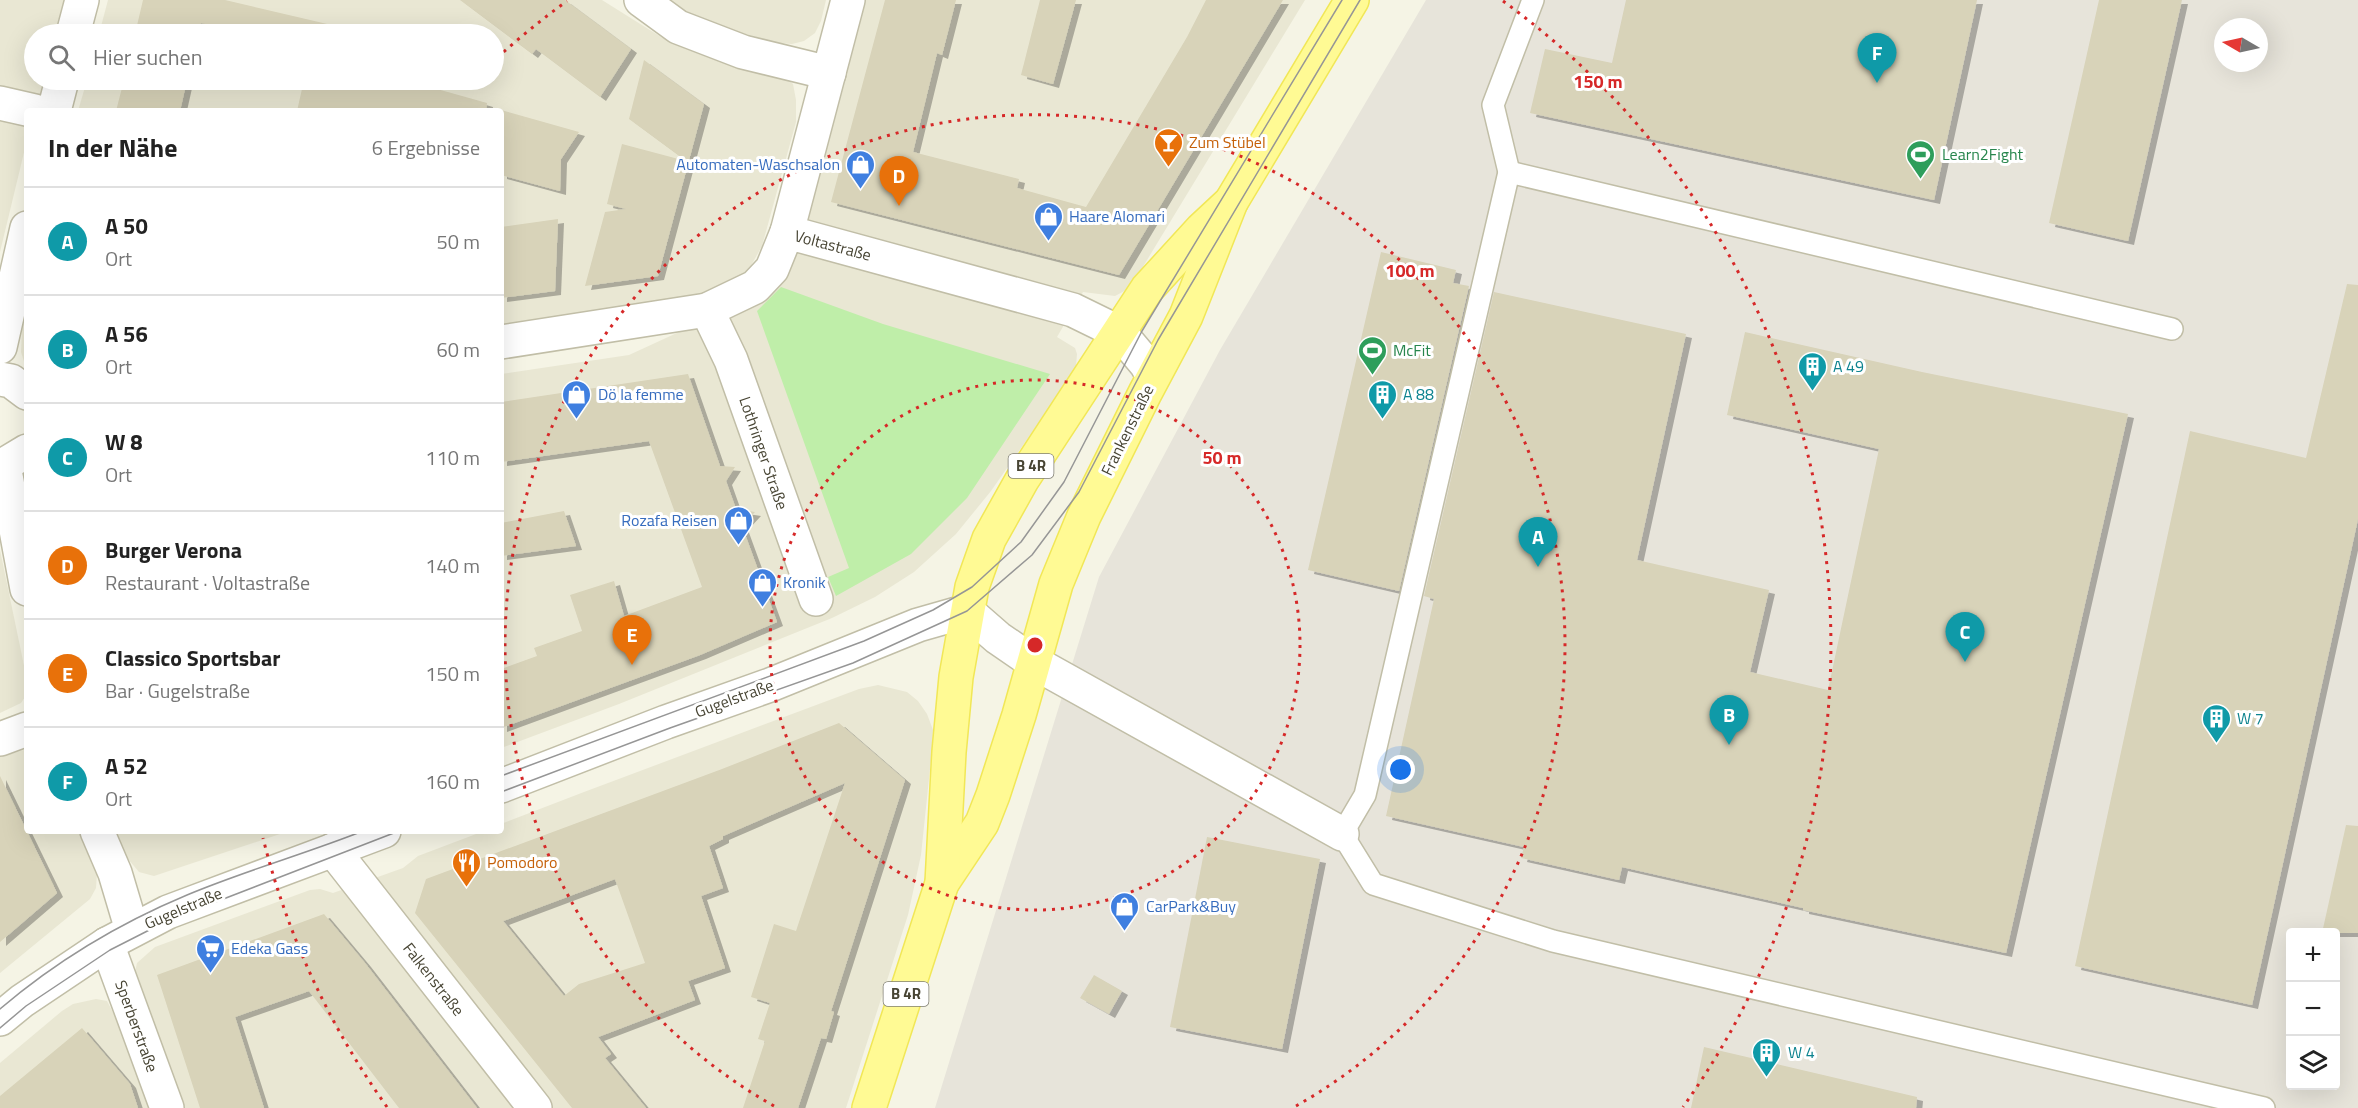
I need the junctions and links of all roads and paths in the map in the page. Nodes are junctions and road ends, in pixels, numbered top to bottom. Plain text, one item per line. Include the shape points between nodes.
1 (82, 0) edge
2 (641, 0) edge
3 (848, 0) edge
4 (1352, 0) edge
5 (1533, 0) edge
6 (76, 24) edge
7 (829, 73) junction
8 (59, 90) edge
9 (0, 103) edge
10 (24, 108) edge
11 (55, 108) edge
12 (1509, 172) junction
13 (1231, 202) junction
14 (787, 232) junction
15 (24, 241) edge
16 (707, 310) junction
17 (2172, 329) dead end
18 (1120, 333) junction
19 (504, 342) edge
20 (0, 348) edge
21 (1153, 376) junction
22 (0, 379) edge
23 (24, 391) edge
24 (10, 460) edge
25 (24, 566) edge
26 (816, 599) dead end
27 (967, 611) junction
28 (1033, 662) junction
29 (24, 730) edge
30 (0, 739) edge
31 (504, 785) edge
32 (98, 834) edge
33 (376, 834) edge
34 (1342, 834) junction
35 (333, 850) junction
36 (942, 883) junction
37 (120, 937) junction
38 (0, 1019) edge
39 (167, 1108) edge
40 (535, 1108) edge
41 (869, 1108) edge
42 (2264, 1108) edge

1 - 6 street
2 - 7 street via 678,27 743,52
3 - 7 street
4 - 13 main road, Frankenstraße / B 4R
5 - 12 lane via 1493,105
7 - 14 street
8 - 11 street
9 - 10 street
12 - 17 lane
12 - 34 lane via 1365,795
13 - 18 main road, Frankenstraße / B 4R via 1147,289
13 - 21 main road, Frankenstraße / B 4R via 1186,316
14 - 16 street, Voltastraße via 772,269 755,287
14 - 18 street, Voltastraße via 1073,310
15 - 20 street
16 - 19 street, Voltastraße
16 - 26 street, Lothringer Straße via 731,360
18 - 21 street
18 - 27 main road, Frankenstraße / B 4R via 1009,501 985,550
21 - 28 main road, Frankenstraße / B 4R via 1070,549
22 - 23 street via 11,381
24 - 25 street
27 - 28 street
27 - 31 street, Gugelstraße via 918,625
27 - 36 main road, Frankenstraße / B 4R via 949,752
28 - 34 street
28 - 36 main road, Frankenstraße / B 4R via 982,823
29 - 30 street
32 - 37 street, Sperberstraße via 115,873
33 - 35 street, Gugelstraße
34 - 42 lane via 1373,885 1553,941
35 - 37 street, Gugelstraße via 168,912
35 - 40 street, Falkenstraße
36 - 41 main road, Frankenstraße / B 4R
37 - 38 street, Gugelstraße
37 - 39 street, Sperberstraße

